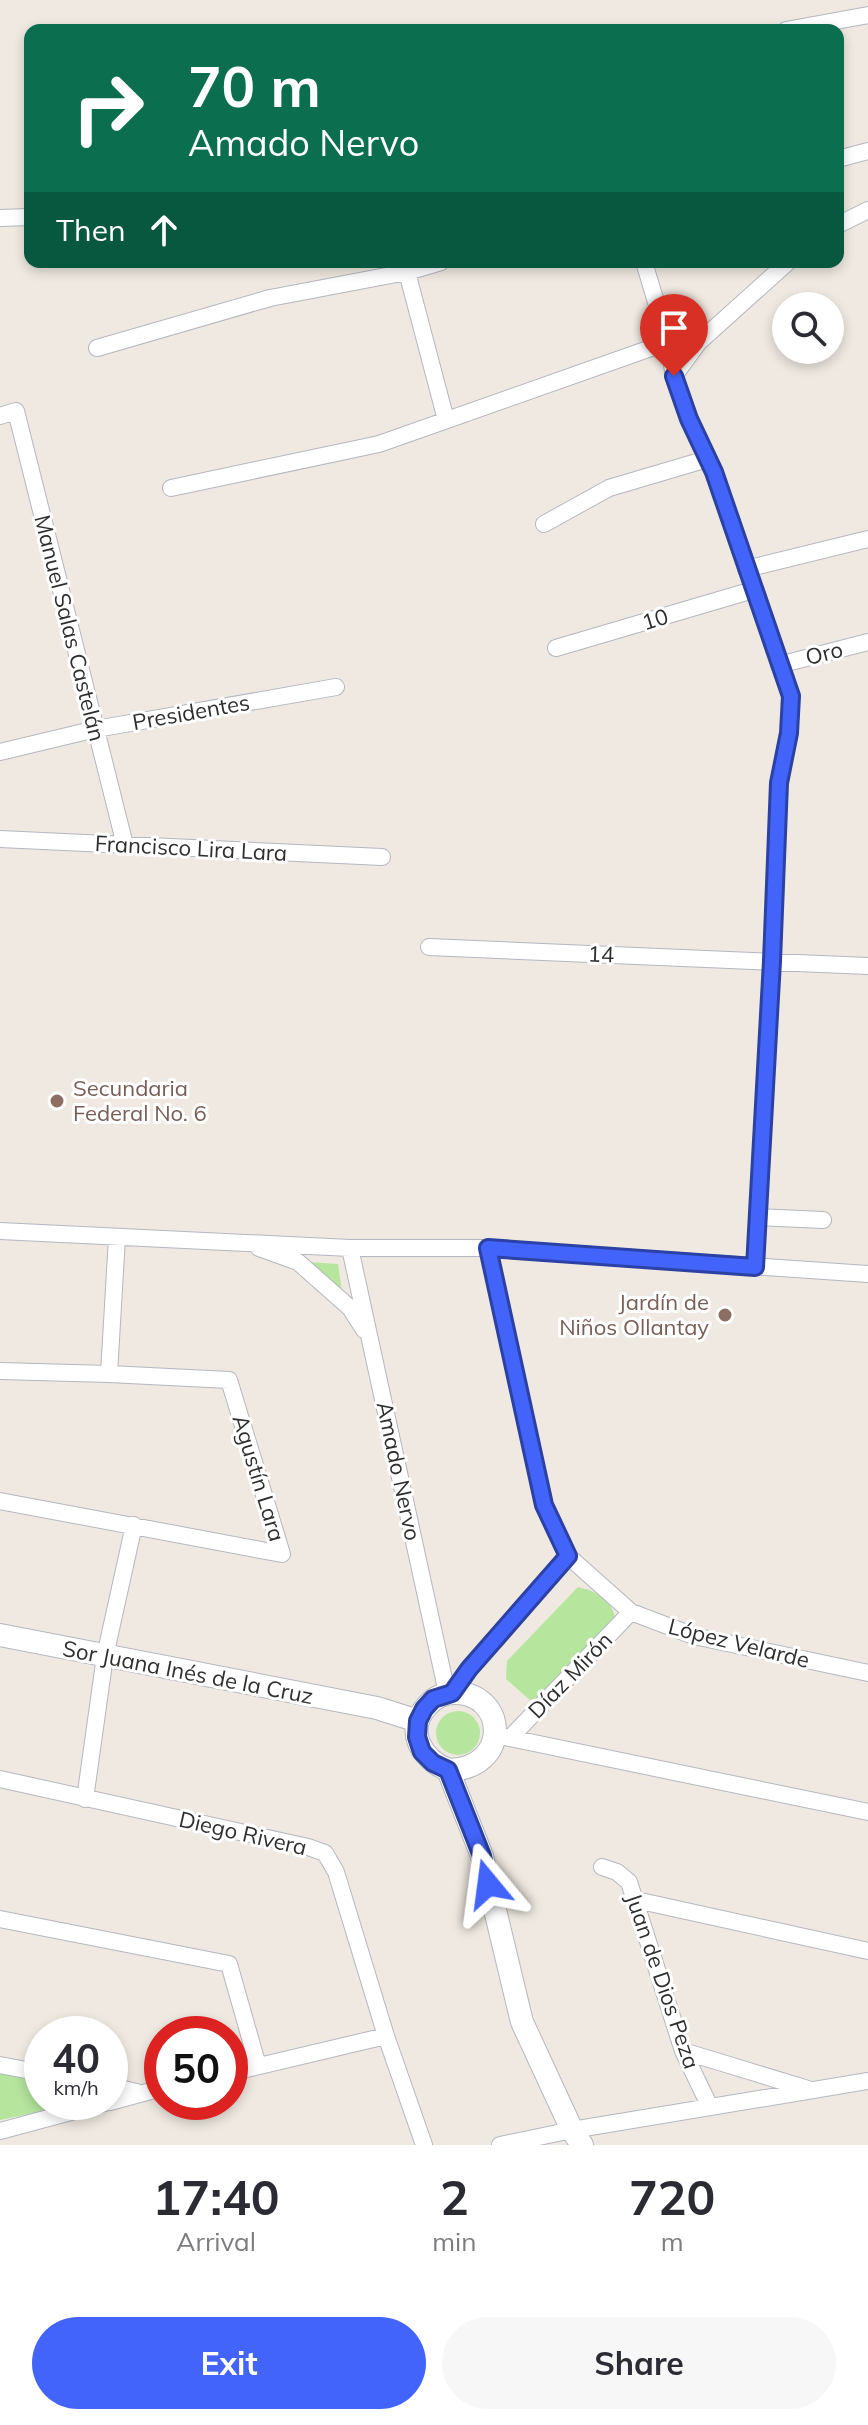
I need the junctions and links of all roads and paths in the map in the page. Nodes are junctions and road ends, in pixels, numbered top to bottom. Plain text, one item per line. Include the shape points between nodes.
1 (868, 15) edge
2 (819, 24) edge
3 (868, 151) edge
4 (844, 157) edge
5 (868, 210) edge
6 (24, 217) edge
7 (0, 218) edge
8 (844, 222) edge
9 (421, 268) edge
10 (646, 268) edge
11 (781, 268) edge
12 (407, 272) junction
13 (668, 342) junction
14 (97, 348) dead end
15 (674, 376) junction
16 (8, 414) edge
17 (446, 420) junction
18 (707, 459) junction
19 (171, 488) dead end
20 (544, 524) dead end
21 (868, 539) edge
22 (746, 569) junction
23 (753, 590) junction
24 (868, 642) edge
25 (556, 648) dead end
26 (779, 665) junction
27 (336, 687) dead end
28 (96, 729) junction
29 (0, 752) edge
30 (0, 839) edge
31 (125, 845) junction
32 (382, 857) dead end
33 (429, 947) dead end
34 (772, 961) junction
35 (868, 966) edge
36 (759, 1217) junction
37 (823, 1220) dead end
38 (0, 1231) edge
39 (117, 1237) junction
40 (242, 1242) junction
41 (350, 1248) junction
42 (488, 1248) junction
43 (755, 1267) junction
44 (868, 1274) edge
45 (370, 1339) junction
46 (0, 1371) edge
47 (109, 1374) junction
48 (0, 1501) edge
49 (134, 1525) junction
50 (568, 1556) junction
51 (631, 1612) junction
52 (0, 1635) edge
53 (105, 1656) junction
54 (868, 1673) edge
55 (449, 1693) junction
56 (418, 1721) junction
57 (502, 1737) junction
58 (448, 1770) junction
59 (0, 1779) edge
60 (85, 1799) junction
61 (868, 1812) edge
62 (602, 1867) dead end
63 (636, 1900) junction
64 (0, 1919) edge
65 (868, 1951) edge
66 (386, 2036) junction
67 (683, 2051) junction
68 (0, 2065) edge
69 (258, 2066) junction
70 (248, 2068) edge
71 (24, 2070) edge
72 (868, 2081) edge
73 (128, 2090) edge
74 (815, 2091) junction
75 (143, 2093) joint
76 (128, 2097) edge
77 (710, 2107) junction
78 (41, 2120) edge
79 (0, 2131) edge
80 (577, 2137) edge
81 (424, 2145) edge
82 (500, 2145) edge

1 - 2 street
3 - 4 street
5 - 8 street
6 - 7 street
9 - 12 street
10 - 13 street
11 - 15 street via 699,342
12 - 14 street via 270,298
12 - 17 street
13 - 15 street
13 - 17 street
15 - 18 street
16 - 28 street, Manuel Salas Castelán
17 - 19 street via 379,444
18 - 20 street via 609,488
18 - 22 street
21 - 22 street
22 - 23 street
23 - 25 street, 10
23 - 26 street
24 - 26 street, Oro
26 - 34 street via 791,696 779,783
27 - 28 street, Presidentes
28 - 29 street, Presidentes
28 - 31 street, Manuel Salas Castelán
30 - 31 street, Francisco Lira Lara
31 - 32 street, Francisco Lira Lara
33 - 34 street, 14
34 - 35 street, 14
34 - 36 street
36 - 37 street
36 - 43 street
38 - 39 street
39 - 40 street
39 - 47 street
40 - 41 street
40 - 45 street via 298,1262 350,1308
41 - 42 street
41 - 45 street, Amado Nervo
42 - 43 street
42 - 50 street, López Velarde via 544,1505
43 - 44 street
45 - 55 street, Amado Nervo
46 - 47 street, Agustín Lara
47 - 49 street, Agustín Lara via 229,1380 282,1554
48 - 49 street, Agustín Lara
49 - 53 street
50 - 51 street, López Velarde
50 - 55 street
51 - 54 street, López Velarde via 694,1636
51 - 57 street, Díaz Mirón
52 - 53 main road, Sor Juana Inés de la Cruz
53 - 56 main road, Sor Juana Inés de la Cruz via 377,1708
53 - 60 street
55 - 56 main road via 433,1699
55 - 57 main road via 479,1700
56 - 58 main road via 422,1752
57 - 58 main road via 479,1763
57 - 61 street
58 - 80 main road via 482,1856 522,2022
59 - 60 street, Diego Rivera
60 - 66 street, Diego Rivera via 325,1853 336,1872
62 - 63 street, Juan de Dios Peza via 629,1882
63 - 65 street
63 - 67 street, Juan de Dios Peza
64 - 69 street via 229,1964
66 - 69 street
66 - 81 street, Diego Rivera
67 - 74 street
67 - 77 street, Juan de Dios Peza
68 - 71 street
69 - 70 street
72 - 74 street
73 - 75 street
74 - 77 street
75 - 76 street
77 - 80 street
78 - 79 street
80 - 82 street

